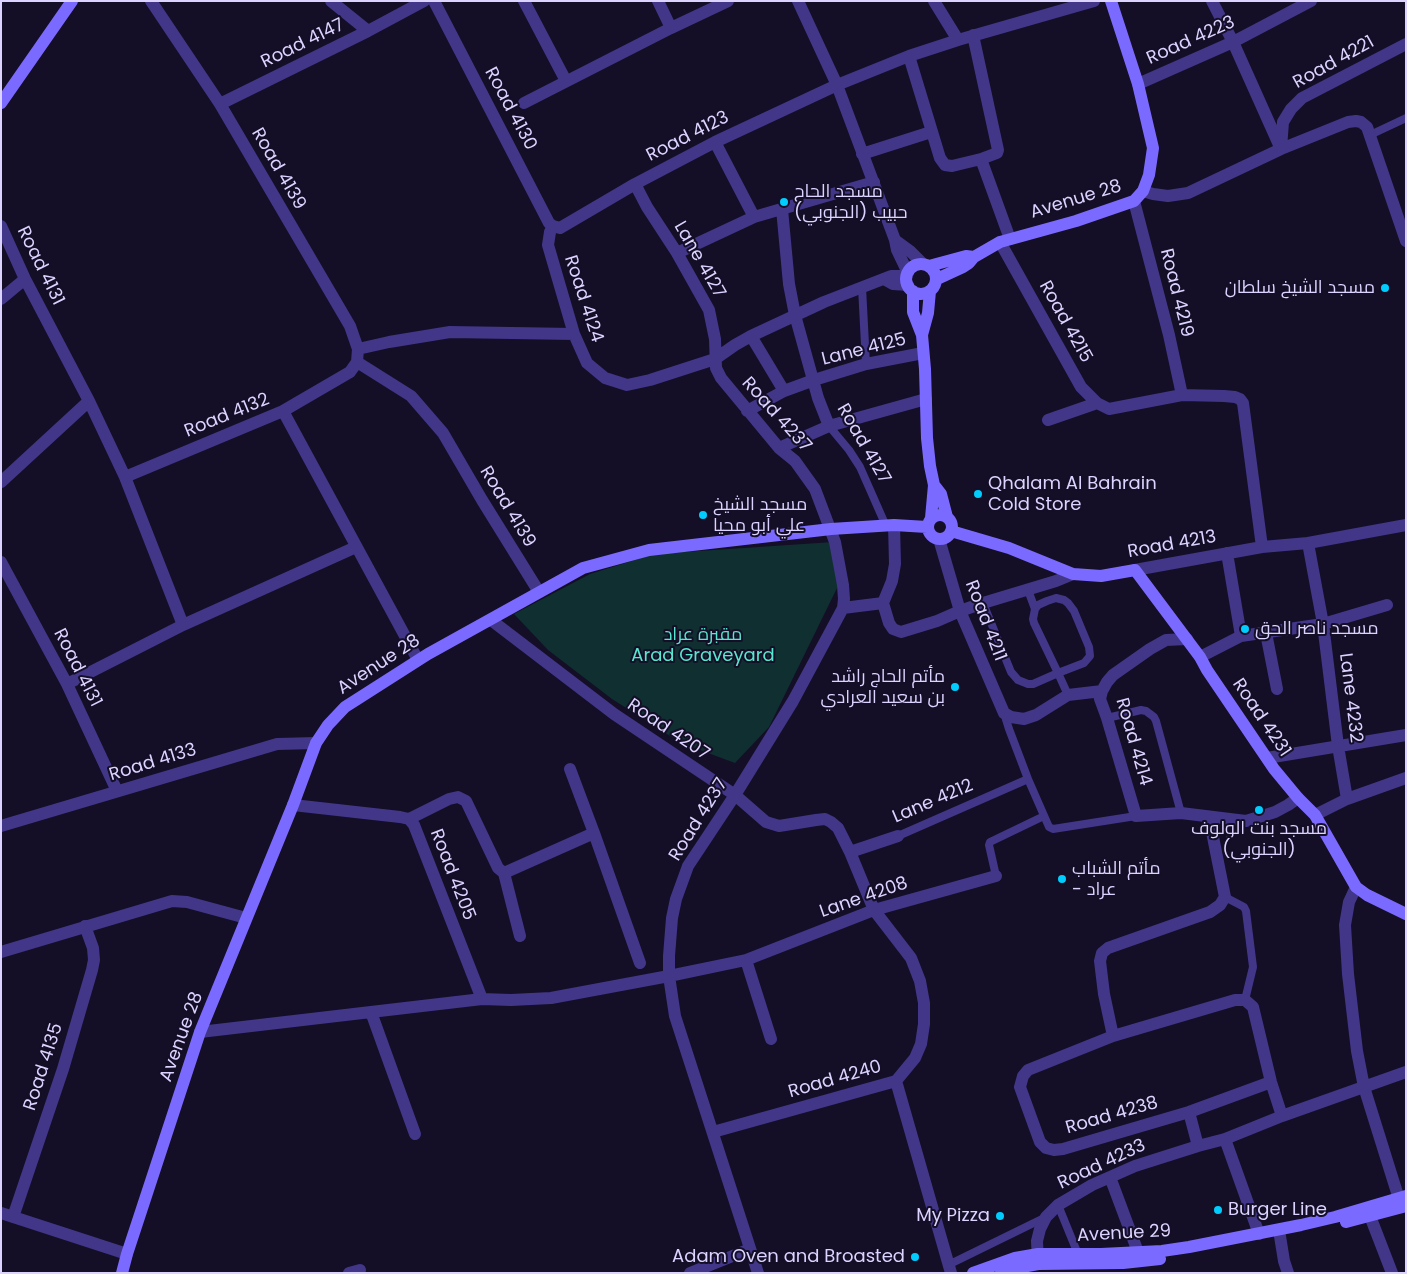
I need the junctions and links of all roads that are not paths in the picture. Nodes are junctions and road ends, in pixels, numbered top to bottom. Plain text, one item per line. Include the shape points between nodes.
1 (72, 1) edge
2 (151, 1) edge
3 (331, 1) edge
4 (394, 1) edge
5 (424, 1) edge
6 (434, 1) edge
7 (524, 1) edge
8 (658, 1) edge
9 (728, 1) edge
10 (798, 1) edge
11 (934, 1) edge
12 (1094, 1) edge
13 (1111, 1) edge
14 (1212, 1) edge
15 (1311, 1) edge
16 (400, 14) junction
17 (671, 28) junction
18 (368, 31) junction
19 (973, 35) junction
20 (958, 40) junction
21 (1233, 42) junction
22 (1406, 44) edge
23 (910, 56) junction
24 (566, 81) junction
25 (1138, 84) junction
26 (837, 85) junction
27 (1, 104) edge
28 (220, 104) junction
29 (524, 104) dead end
30 (1406, 118) edge
31 (931, 132) junction
32 (1370, 135) junction
33 (715, 142) junction
34 (1281, 149) junction
35 (862, 154) junction
36 (981, 160) junction
37 (874, 182) junction
38 (635, 184) junction
39 (1143, 191) junction
40 (1134, 201) junction
41 (782, 209) junction
42 (754, 217) junction
43 (1, 226) edge
44 (557, 227) junction
45 (895, 240) junction
46 (1005, 240) junction
47 (1406, 241) edge
48 (677, 253) junction
49 (974, 257) junction
50 (926, 265) junction
51 (25, 279) junction
52 (937, 280) junction
53 (909, 281) junction
54 (862, 287) junction
55 (930, 291) junction
56 (1, 299) edge
57 (794, 315) junction
58 (574, 334) junction
59 (922, 335) junction
60 (752, 336) junction
61 (923, 354) junction
62 (358, 356) junction
63 (715, 359) junction
64 (866, 364) junction
65 (814, 380) junction
66 (784, 391) junction
67 (1182, 394) junction
68 (926, 399) junction
69 (89, 401) junction
70 (1097, 403) junction
71 (283, 411) junction
72 (747, 411) junction
73 (1048, 420) dead end
74 (829, 426) junction
75 (779, 448) junction
76 (125, 476) junction
77 (1, 482) edge
78 (934, 485) junction
79 (947, 517) junction
80 (929, 523) junction
81 (1406, 524) edge
82 (890, 525) junction
83 (831, 529) junction
84 (951, 531) junction
85 (939, 539) junction
86 (1308, 543) junction
87 (356, 547) junction
88 (1262, 547) junction
89 (1227, 553) junction
90 (1, 562) edge
91 (1135, 570) junction
92 (1072, 574) junction
93 (1028, 590) junction
94 (539, 592) junction
95 (883, 603) junction
96 (983, 603) junction
97 (1387, 606) dead end
98 (843, 608) junction
99 (1035, 609) junction
100 (960, 611) junction
101 (491, 620) junction
102 (1323, 624) junction
103 (184, 625) junction
104 (1266, 633) junction
105 (1241, 636) junction
106 (1187, 639) junction
107 (1200, 657) junction
108 (418, 660) junction
109 (1058, 672) junction
110 (67, 684) junction
111 (1277, 689) dead end
112 (1102, 691) junction
113 (1068, 695) junction
114 (1004, 713) junction
115 (1107, 718) junction
116 (1406, 735) edge
117 (316, 743) junction
118 (1338, 746) junction
119 (1267, 758) junction
120 (570, 769) dead end
121 (1406, 778) edge
122 (1028, 779) junction
123 (117, 792) junction
124 (735, 795) junction
125 (1298, 798) junction
126 (1347, 799) junction
127 (293, 805) junction
128 (1181, 813) junction
129 (1315, 815) junction
130 (1044, 816) junction
131 (1136, 816) junction
132 (1208, 817) junction
133 (409, 819) junction
134 (1, 826) edge
135 (594, 833) junction
136 (898, 836) joint
137 (850, 852) junction
138 (504, 873) junction
139 (996, 876) joint
140 (1356, 886) junction
141 (1225, 896) junction
142 (874, 910) junction
143 (1406, 914) edge
144 (246, 918) junction
145 (85, 926) junction
146 (520, 936) dead end
147 (1, 952) edge
148 (746, 960) junction
149 (640, 963) dead end
150 (670, 976) junction
151 (482, 998) junction
152 (1245, 1000) junction
153 (371, 1012) junction
154 (200, 1032) junction
155 (1113, 1036) junction
156 (771, 1039) dead end
157 (1406, 1072) edge
158 (896, 1081) junction
159 (1271, 1082) junction
160 (1364, 1087) junction
161 (1189, 1112) junction
162 (1282, 1116) junction
163 (712, 1132) junction
164 (415, 1134) dead end
165 (1225, 1139) junction
166 (1198, 1146) junction
167 (1110, 1177) junction
168 (1403, 1200) edge
169 (1058, 1205) junction
170 (1369, 1212) junction
171 (7, 1215) edge
172 (1046, 1217) junction
173 (1258, 1234) junction
174 (1280, 1234) junction
175 (750, 1249) junction
176 (1138, 1252) junction
177 (127, 1254) junction
178 (1078, 1254) junction
179 (1038, 1259) junction
180 (1125, 1268) edge
181 (949, 1269) edge
182 (122, 1273) edge
183 (690, 1273) edge
184 (758, 1273) edge
185 (973, 1273) edge
186 (1001, 1273) edge
187 (1288, 1273) edge
188 (1392, 1273) edge

1 - 27 street
2 - 28 street, Road 4139
3 - 18 street
4 - 16 street
5 - 16 street, Road 4147
6 - 44 street, Road 4130 via 545,214
7 - 24 street
8 - 17 street
9 - 17 street
10 - 26 street
11 - 20 street
12 - 19 street, Road 4123
13 - 25 street, Avenue 28
14 - 21 street
15 - 21 street, Road 4223
16 - 18 street, Road 4147
17 - 24 street
18 - 28 street, Road 4147
19 - 20 street, Road 4123
19 - 36 street via 998,150
20 - 23 street, Road 4123
21 - 25 street, Road 4223
21 - 34 street
22 - 34 street, Road 4221 via 1302,98 1283,122
23 - 26 street, Road 4123
23 - 31 street
24 - 29 street
25 - 39 street, Avenue 28 via 1153,148
26 - 33 street, Road 4123
26 - 35 street
28 - 62 street, Road 4139 via 350,326
30 - 32 lane
31 - 35 street
31 - 36 street via 945,165
32 - 34 street via 1361,122 1348,122
32 - 47 street
33 - 38 street, Road 4123
33 - 42 street
34 - 39 street via 1188,193 1168,196
35 - 37 street
36 - 46 street, Road 4215
37 - 41 street
37 - 45 street
38 - 44 street, Road 4123
38 - 48 street, Lane 4127
39 - 40 street, Avenue 28
40 - 46 street, Avenue 28
40 - 67 street, Road 4219
41 - 42 street
41 - 57 street
42 - 48 street
43 - 51 street, Road 4131
44 - 58 street, Road 4124 via 550,232 548,245
45 - 50 street
45 - 53 street
46 - 49 street, Avenue 28
46 - 70 street, Road 4215 via 1081,387
48 - 63 street, Lane 4127 via 709,310 715,338
49 - 50 street, Avenue 28
49 - 52 street, Avenue 28 via 963,267
50 - 52 street via 935,272
50 - 53 street via 911,268
51 - 56 street
51 - 69 street, Road 4131
52 - 55 street
53 - 54 street, Road 4124 via 894,276
53 - 55 street via 918,294
53 - 59 street via 913,312
54 - 57 street, Road 4124
54 - 64 lane
55 - 59 street
57 - 60 street, Road 4124
57 - 65 street
58 - 62 street via 450,332 389,342
58 - 63 street, Road 4124 via 587,364 605,378 627,385
59 - 61 street
60 - 63 street, Road 4124
60 - 66 street
61 - 64 street, Lane 4125
61 - 68 street
62 - 71 street via 350,372
62 - 94 street, Road 4139 via 411,396 443,433
63 - 72 street, Road 4237 via 721,378
64 - 65 street, Lane 4125
65 - 66 street
65 - 74 street, Road 4127
66 - 72 street
67 - 70 street, Road 4215 via 1109,409
67 - 88 street via 1230,396 1243,403
68 - 74 street
68 - 78 street via 927,438
69 - 76 street, Road 4131
69 - 77 street
70 - 73 street
71 - 76 street, Road 4132
71 - 87 street, Road 4132
72 - 75 street, Road 4237
74 - 75 street
74 - 82 lane, Road 4127 via 860,467
75 - 83 street, Road 4237 via 795,461 815,489
76 - 103 street, Road 4131
78 - 79 street via 941,494
78 - 80 street
79 - 80 street via 939,515
79 - 84 street
80 - 82 street, Avenue 28
80 - 85 street via 930,536
81 - 86 street, Road 4213
82 - 83 street, Avenue 28
82 - 95 street via 895,564
83 - 94 street, Avenue 28 via 649,550 583,568
83 - 98 street, Road 4237 via 843,585
84 - 85 street
84 - 92 street, Road 4213 via 1009,548
85 - 100 street, Road 4211
86 - 88 street, Road 4213
86 - 102 street, Lane 4232
87 - 103 street
87 - 108 street, Road 4132
88 - 89 street, Road 4213
89 - 91 street, Road 4213
89 - 105 street
90 - 110 street, Road 4131
91 - 92 street, Road 4213 via 1101,576
91 - 106 street, Road 4231
92 - 93 street
93 - 96 street
93 - 99 lane
94 - 101 street, Avenue 28
95 - 98 street
95 - 100 street via 889,623 901,632
96 - 100 street
96 - 109 lane via 1011,672 1018,680 1033,684
97 - 102 street
98 - 124 street, Road 4237 via 793,701
99 - 109 lane via 1034,624
99 - 109 lane via 1051,599 1068,603 1091,651 1084,663
100 - 114 street, Road 4211
101 - 108 street, Avenue 28
101 - 124 street, Road 4207 via 614,714
102 - 104 street
102 - 118 street, Lane 4232
103 - 110 street
104 - 105 street
104 - 111 street
105 - 107 street
106 - 107 street, Road 4231
106 - 112 street, Road 4214 via 1166,640 1150,649 1113,675
107 - 119 street, Road 4231
108 - 117 street, Avenue 28 via 345,707
109 - 113 lane
110 - 123 street, Road 4131
112 - 113 street
112 - 115 street, Road 4214 via 1100,699
113 - 114 street via 1036,715 1024,718
114 - 122 lane, Road 4211
115 - 128 lane via 1141,710 1154,717
115 - 131 street, Road 4214
116 - 118 street
117 - 123 street, Road 4133 via 277,744
117 - 127 street, Avenue 28
118 - 119 street
118 - 126 street, Lane 4232
119 - 125 street, Road 4231
120 - 135 street
121 - 126 street
122 - 130 lane, Road 4211
122 - 136 lane, Lane 4212
123 - 134 street, Road 4133
124 - 137 street, Road 4207 via 773,825 816,820 831,822 838,828
124 - 150 street, Road 4237 via 688,866 676,899 670,937
125 - 129 street, Road 4231
125 - 132 street via 1275,812 1246,821
126 - 129 street
127 - 133 street, Road 4205
127 - 144 street, Avenue 28
128 - 131 street
128 - 132 street
129 - 140 street, Road 4231
130 - 131 lane, Road 4211 via 1053,829
130 - 139 lane via 990,842
132 - 141 street
133 - 138 street via 449,799 458,797 466,801 498,868
133 - 151 street, Road 4205
135 - 138 street
135 - 149 street
136 - 137 street, Lane 4212
137 - 142 street, Road 4207
138 - 146 street
139 - 142 street, Lane 4208
140 - 143 street, Road 4231
140 - 160 street via 1345,925 1348,974
141 - 152 lane via 1244,906 1246,911 1253,967
141 - 155 street via 1220,905 1210,912 1108,948 1102,953 1104,994
142 - 148 street, Lane 4208
142 - 158 street, Road 4240 via 911,958 924,1003 924,1024 915,1058
144 - 145 street via 172,901
144 - 154 street, Avenue 28
145 - 147 street
145 - 171 street, Road 4135 via 93,948 92,970 62,1069
148 - 150 street, Lane 4208
148 - 156 street
150 - 151 street via 551,998
150 - 163 street, Road 4237 via 681,1035
151 - 153 street
152 - 155 street, Road 4238 via 1235,1000
152 - 159 street via 1253,1007
153 - 154 street
153 - 164 street
154 - 177 street, Avenue 28
155 - 161 street, Road 4238 via 1028,1070 1023,1076 1020,1087 1040,1142 1046,1148 1063,1149
157 - 160 street, Road 4233
158 - 163 street, Road 4240
158 - 181 street
159 - 161 street, Road 4238
159 - 162 street
160 - 162 street, Road 4233
160 - 168 street
161 - 166 street
162 - 165 street, Road 4233
163 - 175 street, Road 4237
165 - 166 street, Road 4233
165 - 173 street
166 - 167 street, Road 4233
167 - 169 street, Road 4233
167 - 176 street
168 - 170 street, Avenue 29
169 - 172 street, Road 4233
169 - 178 lane
170 - 174 street, Avenue 29
170 - 188 street
171 - 177 street, Road 4135
172 - 179 street, Road 4233 via 1037,1241
172 - 181 lane
173 - 174 street, Avenue 29
173 - 176 street, Avenue 29 via 1189,1248
174 - 180 street, Avenue 29
174 - 187 street
175 - 183 street
175 - 184 street, Road 4237
176 - 178 street, Avenue 29
177 - 182 street, Avenue 28
178 - 179 street, Avenue 29
179 - 180 street, Avenue 29
179 - 185 street, Avenue 29 via 1015,1258
179 - 186 street, Avenue 29

